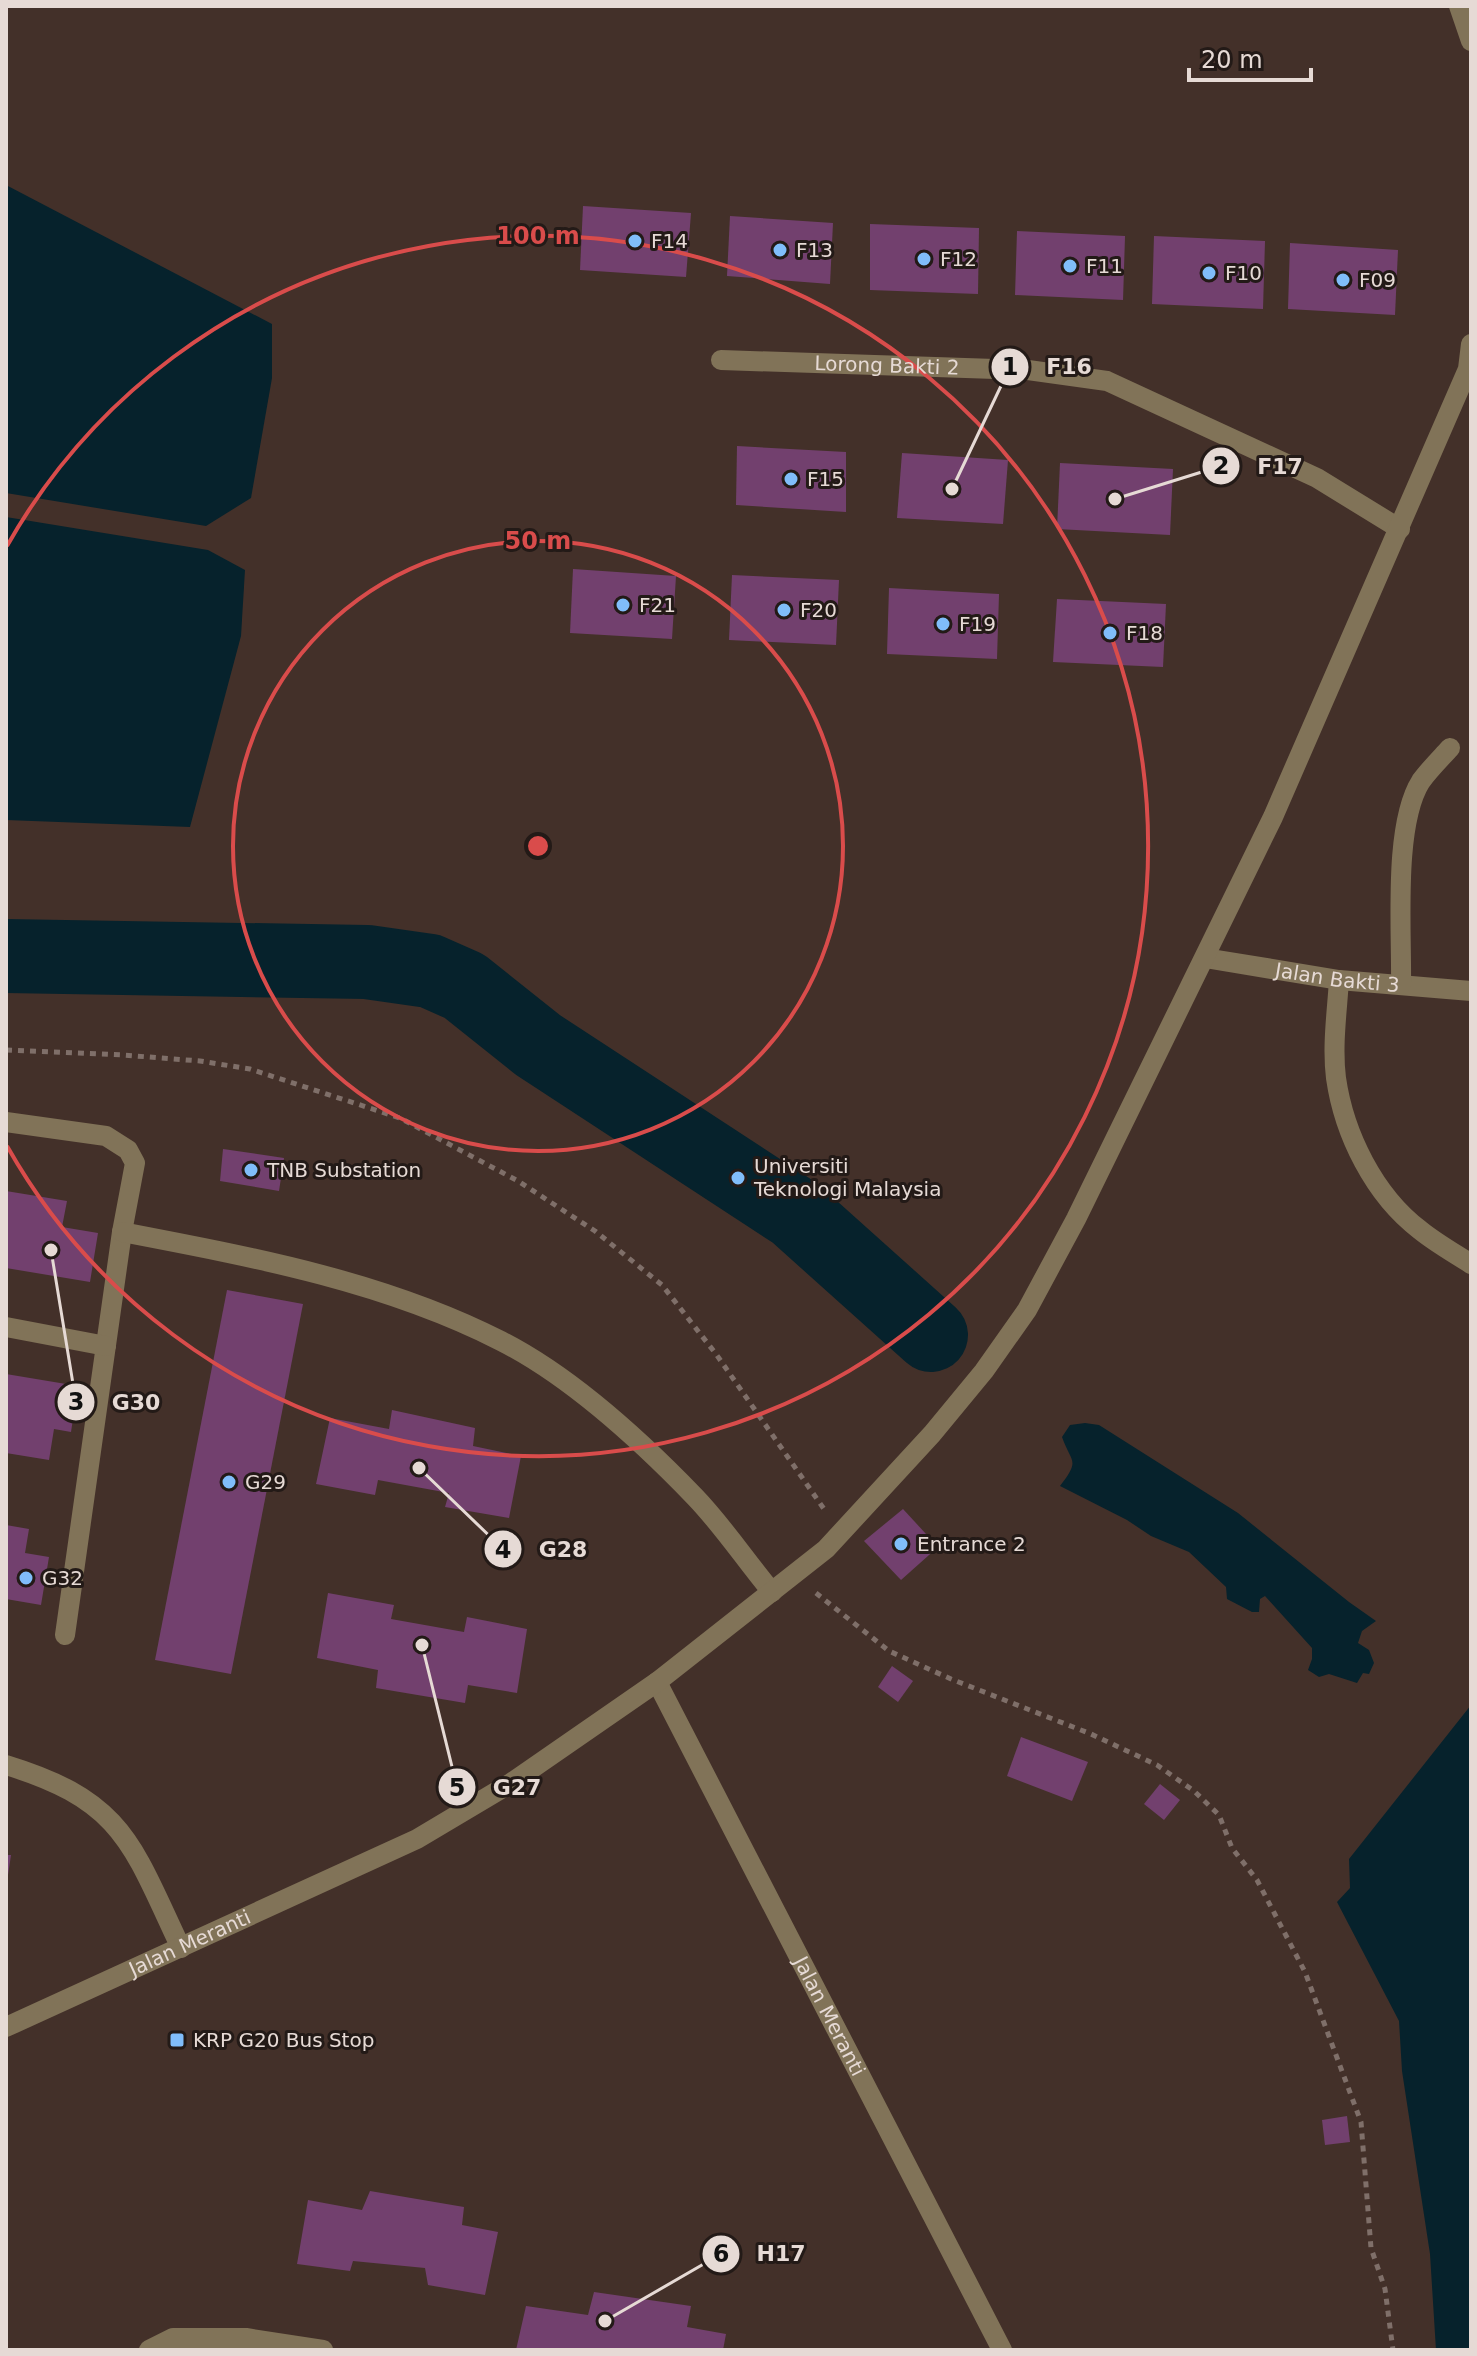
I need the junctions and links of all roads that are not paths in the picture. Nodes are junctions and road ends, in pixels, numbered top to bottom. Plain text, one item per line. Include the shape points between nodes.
1 (1459, 6) edge
2 (1471, 41) edge
3 (1471, 344) edge
4 (721, 360) dead end
5 (1400, 529) junction
6 (1450, 748) dead end
7 (1205, 958) junction
8 (1339, 980) junction
9 (1401, 984) junction
10 (1471, 991) edge
11 (6, 1122) edge
12 (122, 1232) junction
13 (1471, 1264) edge
14 (6, 1327) edge
15 (106, 1346) junction
16 (772, 1592) junction
17 (65, 1635) dead end
18 (657, 1682) junction
19 (6, 1765) edge
20 (181, 1948) junction
21 (6, 2027) edge
22 (149, 2350) edge
23 (323, 2350) edge
24 (1002, 2350) edge

1 - 2 street
3 - 5 street, Jalan Meranti via 1468,369
4 - 5 street, Lorong Bakti 2 via 1028,370 1107,381 1317,478
5 - 7 street, Jalan Meranti
6 - 9 street via 1421,782 1403,838
7 - 8 street, Jalan Bakti 3
7 - 16 street, Jalan Meranti via 1027,1310 932,1434 826,1549
8 - 9 street, Jalan Bakti 3
8 - 13 street via 1336,1076 1359,1154 1396,1208
9 - 10 street, Jalan Bakti 3
11 - 12 street via 106,1136 128,1150 135,1163
12 - 15 street
12 - 16 street via 352,1282 504,1342 634,1437 698,1500
14 - 15 street
15 - 17 street
16 - 18 street, Jalan Meranti
18 - 20 street, Jalan Meranti via 511,1783 417,1839
18 - 24 street, Jalan Meranti
19 - 20 street via 69,1788 118,1826 139,1856
20 - 21 street, Jalan Meranti
22 - 23 street via 173,2338 246,2338

